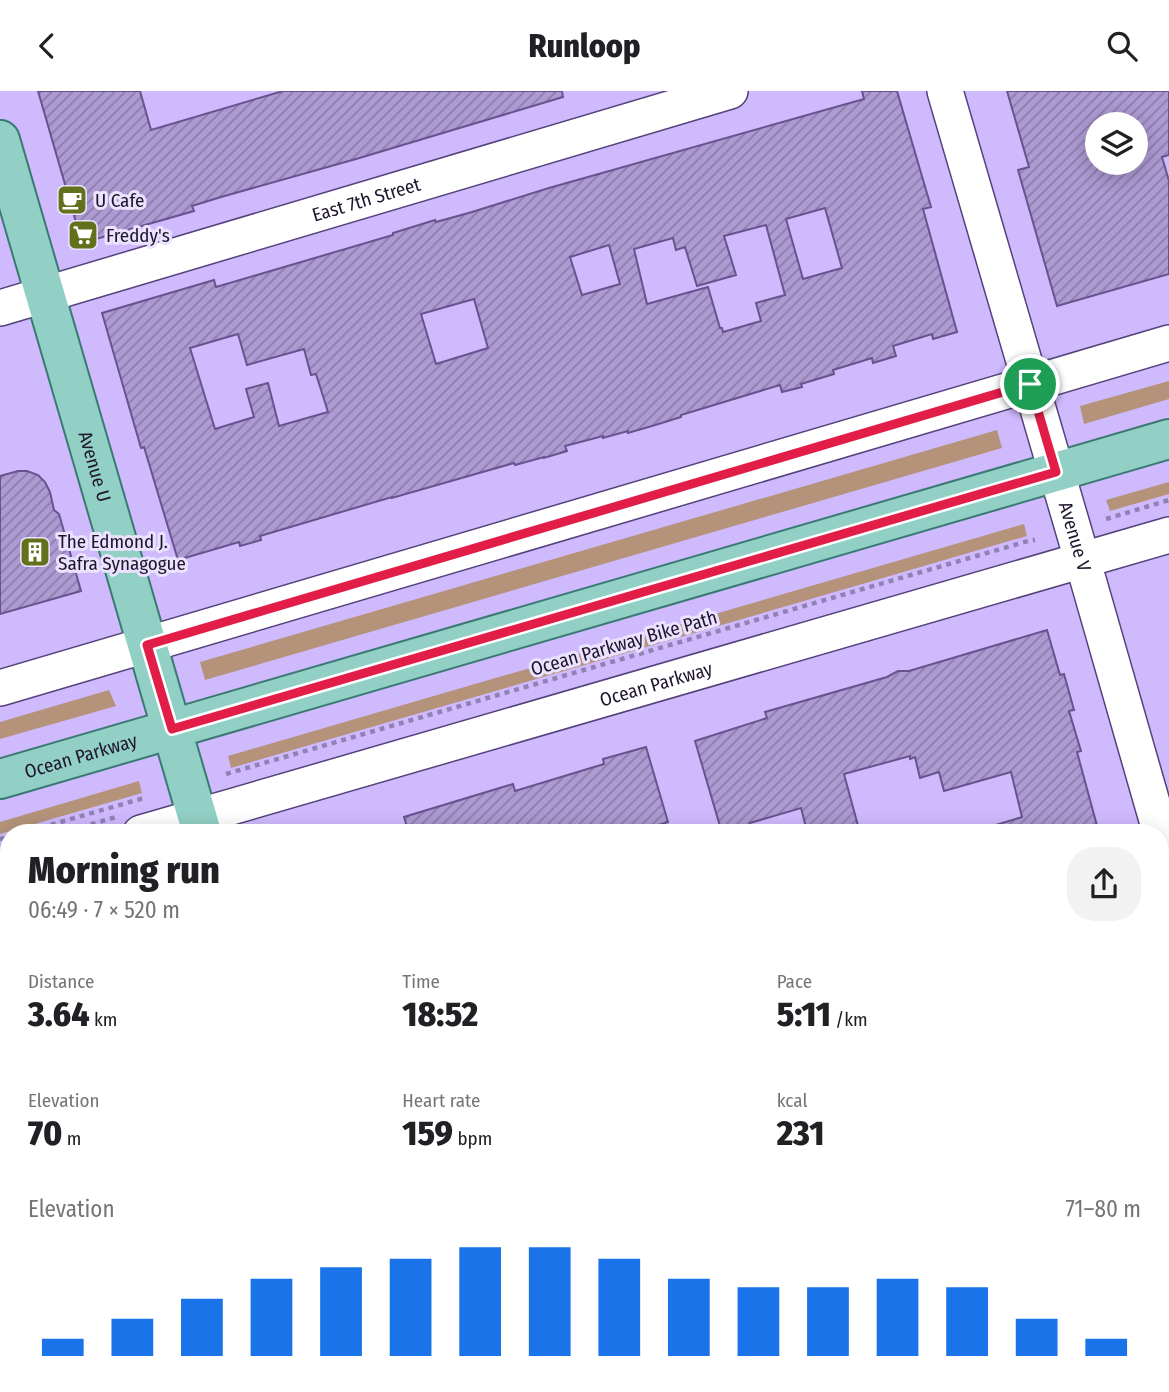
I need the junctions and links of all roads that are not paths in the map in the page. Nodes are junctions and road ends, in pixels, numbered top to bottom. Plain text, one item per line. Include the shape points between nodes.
1 (730, 91) edge
2 (945, 91) edge
3 (0, 140) edge
4 (45, 295) junction
5 (0, 308) edge
6 (1169, 343) edge
7 (1030, 384) junction
8 (1169, 439) edge
9 (1056, 472) junction
10 (1169, 535) edge
11 (1082, 560) junction
12 (147, 645) junction
13 (0, 688) edge
14 (172, 729) junction
15 (0, 779) edge
16 (200, 824) edge
17 (203, 824) edge
18 (1158, 824) edge

1 - 4 street, East 7th Street
2 - 7 street, Avenue V
3 - 4 main road, Avenue U
4 - 5 street, East 7th Street
4 - 12 main road, Avenue U
6 - 7 street
7 - 9 street, Avenue V
7 - 12 street
8 - 9 main road, Ocean Parkway
9 - 11 street, Avenue V
9 - 14 main road, Ocean Parkway
10 - 11 street, Ocean Parkway
11 - 17 street, Ocean Parkway
11 - 18 street, Avenue V
12 - 13 street
12 - 14 main road, Avenue U
14 - 15 main road, Ocean Parkway
14 - 16 main road, Avenue U

